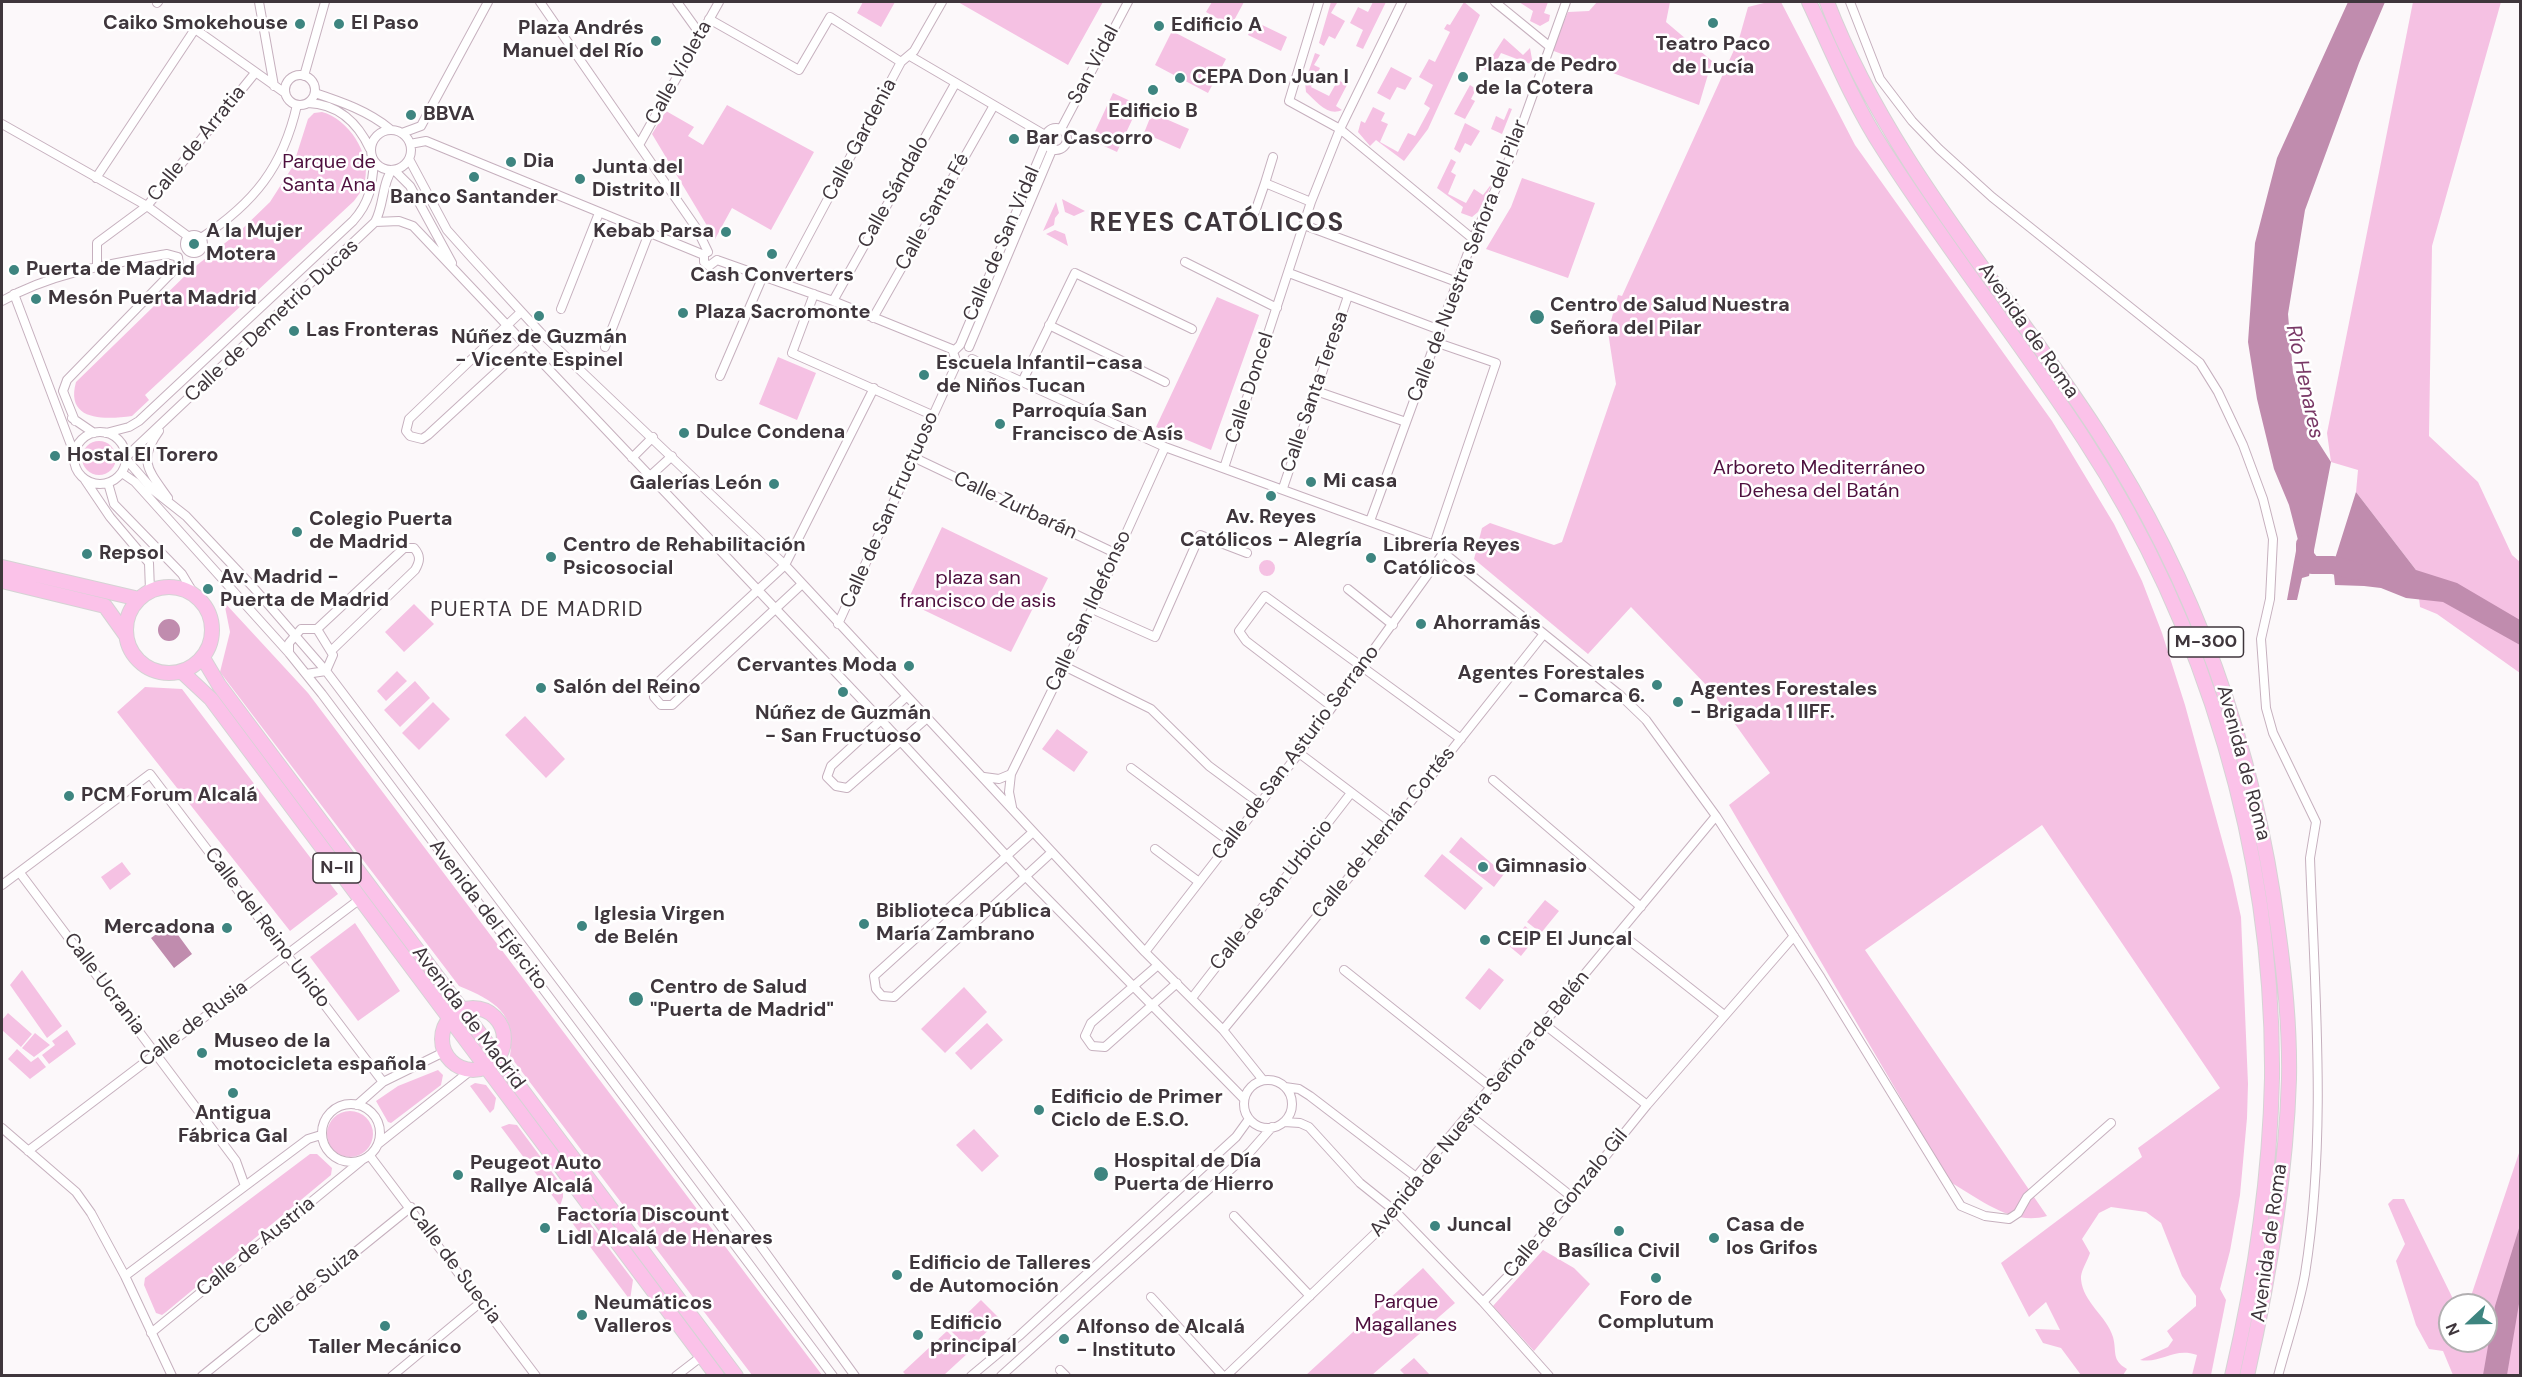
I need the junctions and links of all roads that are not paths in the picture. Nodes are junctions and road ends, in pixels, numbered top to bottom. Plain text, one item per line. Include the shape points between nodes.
1 (259, 2) edge
2 (325, 2) edge
3 (488, 2) edge
4 (540, 2) edge
5 (677, 2) edge
6 (719, 2) edge
7 (942, 2) edge
8 (1128, 2) edge
9 (1319, 2) edge
10 (1402, 2) edge
11 (1495, 2) edge
12 (1566, 2) edge
13 (1809, 2) edge
14 (1827, 2) edge
15 (1850, 2) edge
16 (709, 20) junction
17 (700, 34) junction
18 (1549, 46) junction
19 (910, 56) junction
20 (901, 62) junction
21 (255, 73) junction
22 (304, 76) junction
23 (955, 84) junction
24 (274, 86) junction
25 (285, 93) junction
26 (315, 93) junction
27 (308, 103) junction
28 (297, 105) junction
29 (993, 107) junction
30 (2, 124) edge
31 (390, 129) junction
32 (1061, 129) junction
33 (1340, 129) junction
34 (402, 133) junction
35 (1048, 143) junction
36 (410, 144) junction
37 (639, 145) junction
38 (370, 149) junction
39 (1273, 157) dead end
40 (409, 159) junction
41 (375, 162) junction
42 (393, 170) junction
43 (96, 178) junction
44 (1265, 183) junction
45 (1311, 202) junction
46 (147, 206) junction
47 (1255, 212) dead end
48 (599, 213) junction
49 (375, 222) junction
50 (1304, 225) junction
51 (649, 233) junction
52 (189, 237) junction
53 (201, 238) junction
54 (1473, 238) junction
55 (706, 254) junction
56 (1185, 262) dead end
57 (97, 266) junction
58 (458, 273) junction
59 (1289, 273) junction
60 (763, 276) junction
61 (1457, 282) junction
62 (783, 283) junction
63 (14, 294) junction
64 (814, 294) junction
65 (1348, 296) junction
66 (2, 301) edge
67 (833, 301) junction
68 (1277, 308) junction
69 (561, 309) dead end
70 (521, 312) junction
71 (873, 318) junction
72 (507, 325) junction
73 (1049, 325) junction
74 (1192, 329) dead end
75 (1440, 330) junction
76 (540, 332) junction
77 (1436, 342) junction
78 (525, 345) junction
79 (605, 347) dead end
80 (961, 348) junction
81 (972, 359) junction
82 (957, 363) junction
83 (720, 376) dead end
84 (1023, 381) junction
85 (1165, 382) dead end
86 (874, 388) junction
87 (1316, 391) junction
88 (53, 397) junction
89 (932, 414) junction
90 (170, 417) junction
91 (75, 421) junction
92 (1406, 422) junction
93 (94, 433) junction
94 (106, 433) junction
95 (653, 437) junction
96 (1165, 447) junction
97 (74, 453) junction
98 (672, 456) junction
99 (912, 457) junction
100 (126, 458) junction
101 (632, 458) junction
102 (1224, 468) junction
103 (122, 473) junction
104 (649, 477) junction
105 (84, 479) junction
106 (108, 483) junction
107 (1283, 488) junction
108 (172, 503) junction
109 (1370, 520) junction
110 (1434, 545) junction
111 (1444, 552) junction
112 (1246, 553) dead end
113 (1117, 554) junction
114 (785, 565) junction
115 (2, 567) edge
116 (2, 581) edge
117 (802, 584) junction
118 (1348, 589) dead end
119 (758, 590) junction
120 (194, 594) junction
121 (144, 595) junction
122 (776, 609) junction
123 (1092, 609) junction
124 (838, 624) junction
125 (1393, 625) junction
126 (317, 629) junction
127 (125, 634) junction
128 (295, 635) junction
129 (1543, 635) junction
130 (332, 650) junction
131 (290, 653) junction
132 (203, 658) junction
133 (1363, 665) junction
134 (1064, 666) junction
135 (326, 671) junction
136 (182, 672) junction
137 (306, 674) junction
138 (906, 697) junction
139 (1331, 706) junction
140 (926, 719) junction
141 (881, 720) junction
142 (1461, 739) junction
143 (901, 742) junction
144 (1299, 753) junction
145 (1131, 768) dead end
146 (1011, 774) junction
147 (984, 777) junction
148 (1493, 780) dead end
149 (1351, 793) junction
150 (1259, 803) junction
151 (1012, 807) junction
152 (1716, 816) junction
153 (1393, 824) junction
154 (1033, 832) junction
155 (1230, 842) junction
156 (1155, 849) dead end
157 (1052, 852) junction
158 (1007, 856) junction
159 (20, 873) junction
160 (1026, 877) junction
161 (1199, 882) junction
162 (2, 885) edge
163 (360, 899) junction
164 (1641, 907) junction
165 (1620, 933) junction
166 (1794, 936) junction
167 (1145, 952) junction
168 (287, 954) junction
169 (1158, 965) junction
170 (1344, 969) dead end
171 (1177, 983) junction
172 (1133, 987) junction
173 (1192, 998) junction
174 (1152, 1007) junction
175 (462, 1009) junction
176 (1724, 1015) junction
177 (449, 1017) junction
178 (1544, 1024) junction
179 (1223, 1030) junction
180 (444, 1052) junction
181 (155, 1053) junction
182 (498, 1059) junction
183 (487, 1068) junction
184 (470, 1071) junction
185 (1263, 1080) junction
186 (383, 1082) junction
187 (1285, 1087) junction
188 (1492, 1088) junction
189 (1244, 1099) junction
190 (357, 1105) junction
191 (1647, 1105) junction
192 (1469, 1115) junction
193 (1249, 1119) junction
194 (1284, 1122) junction
195 (2111, 1123) dead end
196 (1272, 1127) junction
197 (2, 1128) edge
198 (321, 1135) junction
199 (378, 1144) junction
200 (28, 1151) junction
201 (370, 1156) junction
202 (362, 1161) junction
203 (1416, 1177) junction
204 (244, 1186) junction
205 (1572, 1197) junction
206 (411, 1208) junction
207 (1395, 1211) junction
208 (1234, 1216) dead end
209 (125, 1276) junction
210 (1310, 1296) junction
211 (1151, 1297) dead end
212 (481, 1302) junction
213 (1483, 1302) junction
214 (151, 1334) junction
215 (702, 1356) junction
216 (172, 1376) edge
217 (202, 1376) edge
218 (392, 1376) edge
219 (536, 1376) edge
220 (676, 1376) edge
221 (717, 1376) edge
222 (736, 1376) edge
223 (833, 1376) edge
224 (855, 1376) edge
225 (971, 1376) edge
226 (1001, 1376) edge
227 (1225, 1376) edge
228 (1549, 1376) edge
229 (2232, 1376) edge
230 (2247, 1376) edge
231 (2278, 1376) edge

1 - 24 street
2 - 22 street
3 - 34 street via 421,126
4 - 37 street
5 - 17 street
6 - 16 street, Calle Violeta
7 - 19 street, Calle Gardenia
8 - 32 street, San Vidal
9 - 33 street via 1289,101
10 - 33 street, Calle Doncel
11 - 18 street
12 - 18 street, Calle de Nuestra Señora del Pilar
13 - 229 main road, Avenida de Roma / M-300 via 1881,147 2085,440 2122,503 2156,566 2210,695 2233,771 2255,874 2268,985 2272,1078 2265,1193 2246,1318
14 - 230 main road, Avenida de Roma / M-300 via 1862,81 1895,140 2098,432 2138,498 2171,558 2225,690 2271,869 2285,984 2288,1065 2281,1198
15 - 231 street via 1880,79 1939,149 1992,197 2200,363 2243,445 2263,499 2273,539 2270,599 2261,639 2266,708 2273,733 2316,822 2310,858 2319,1081 2316,1178 2305,1275
16 - 17 street, Calle Violeta
16 - 20 street via 799,70 830,17
17 - 37 street, Calle Violeta
18 - 54 street, Calle de Nuestra Señora del Pilar via 1512,153
19 - 20 street, Calle Gardenia
19 - 23 street
20 - 62 street, Calle Gardenia
21 - 24 street
21 - 43 street via 195,29
21 - 46 street, Calle de Arratia
22 - 25 street via 288,80
22 - 26 street via 314,84
23 - 29 street
23 - 67 street, Calle Sándalo
24 - 25 street
25 - 28 street
26 - 27 street
26 - 31 street via 344,102
27 - 28 street
27 - 38 street via 318,103 352,119
28 - 53 street via 288,141 270,174 240,209
29 - 35 street
29 - 71 street, Calle Santa Fé
30 - 43 street
31 - 34 street
31 - 38 street via 377,135
32 - 35 street via 1050,129
32 - 35 street, San Vidal via 1066,135 1062,148
33 - 45 street, Calle Doncel
33 - 54 street
34 - 36 street
35 - 80 street, Calle de San Vidal via 984,283
36 - 40 street
36 - 48 street via 426,141
37 - 55 street via 698,229
38 - 41 street
39 - 44 street
40 - 42 street
40 - 70 street via 447,230
41 - 42 street
41 - 94 street, Calle de Demetrio Ducas via 370,196 353,220 139,421
42 - 49 street, Calle de Demetrio Ducas
42 - 58 street via 410,186
43 - 46 street
44 - 45 street
44 - 47 street
45 - 50 street, Calle Doncel
46 - 52 street
46 - 57 street, Calle de Arratia via 97,243
48 - 51 street
48 - 69 street
49 - 58 street via 399,221 413,226
49 - 90 street, Calle de Demetrio Ducas
50 - 59 street, Calle Doncel
50 - 61 street
51 - 55 street
51 - 79 street
52 - 53 street
52 - 53 street via 185,244 192,253 202,249
54 - 61 street, Calle de Nuestra Señora del Pilar
55 - 60 street via 715,253 717,260
56 - 68 street, Calle Doncel
57 - 63 street via 52,278
57 - 91 street via 167,254 178,257 179,265 67,380 63,391
58 - 72 street
59 - 65 street
59 - 68 street, Calle Doncel
60 - 62 street
60 - 83 street
61 - 75 street, Calle de Nuestra Señora del Pilar
62 - 64 street
63 - 66 street
63 - 88 street
64 - 67 street
64 - 86 street via 792,352
65 - 75 street
65 - 87 street, Calle Santa Teresa
67 - 71 street
68 - 102 street, Calle Doncel
70 - 72 street
70 - 76 street
71 - 80 street
72 - 78 street
72 - 78 street via 409,419 406,431 410,436 422,439 428,435
73 - 74 street via 1075,273
73 - 84 street
73 - 85 street
75 - 77 street, Calle de Nuestra Señora del Pilar
76 - 78 street
76 - 95 street
77 - 92 street, Calle de Nuestra Señora del Pilar
77 - 110 street via 1496,363
78 - 101 street
80 - 81 street
80 - 82 street via 953,358
81 - 82 street via 967,364
81 - 84 street
82 - 89 street, Calle de San Fructuoso
84 - 96 street
86 - 89 street
86 - 114 street
87 - 92 street
87 - 107 street, Calle Santa Teresa
88 - 91 street
88 - 97 street
89 - 99 street, Calle de San Fructuoso
90 - 100 street, Calle de Demetrio Ducas
90 - 108 street, Avenida del Ejército via 149,445 146,459 150,473
91 - 93 street
92 - 109 street, Calle de Nuestra Señora del Pilar
93 - 94 street
93 - 97 street via 81,440
94 - 100 street via 120,441
95 - 98 street
95 - 101 street
96 - 102 street
96 - 113 street, Calle San Ildefonso
97 - 105 street via 76,468
98 - 104 street
98 - 114 street
99 - 113 street, Calle Zurbarán
99 - 124 street, Calle de San Fructuoso
100 - 103 street
100 - 108 street, Avenida del Ejército via 153,490
101 - 104 street
102 - 107 street
103 - 106 street
103 - 131 street, Avenida del Ejército via 135,482
104 - 119 street
105 - 106 street via 100,485
105 - 121 street via 149,563
106 - 120 street via 114,504 182,574
107 - 109 street
108 - 128 street, Avenida del Ejército
109 - 110 street
110 - 111 street
111 - 125 street, Calle de San Asturio Serrano
111 - 129 street
112 - 123 street via 1200,535 1155,637
113 - 123 street, Calle San Ildefonso
114 - 117 street
114 - 119 street
115 - 121 main road
116 - 127 main road via 105,606
117 - 122 street
117 - 124 street
118 - 125 street
119 - 122 street
119 - 122 street via 653,687 654,697 661,705 672,705
120 - 121 main road via 173,587
120 - 132 main road via 209,615 212,628
121 - 127 main road via 127,619
122 - 141 street
123 - 134 street, Calle San Ildefonso
124 - 138 street
125 - 133 street, Calle de San Asturio Serrano
126 - 128 street via 301,629
126 - 130 street
126 - 130 street via 404,548 414,548 419,553 415,570
127 - 136 main road via 136,660 148,669 164,674
128 - 131 street via 289,643
128 - 135 street, Avenida del Ejército
129 - 142 street, Calle de Hernán Cortés
129 - 152 street via 1622,696 1646,720
130 - 135 street
131 - 137 street, Avenida del Ejército
132 - 136 main road
132 - 175 main road, Avenida de Madrid / N-II via 219,685
133 - 139 street, Calle de San Asturio Serrano
133 - 139 street via 1265,596 1239,631 1246,641
133 - 142 street
134 - 146 street, Calle San Ildefonso
134 - 150 street via 1151,709 1209,766
135 - 137 street
135 - 224 street, Avenida del Ejército
136 - 163 main road, Avenida de Madrid / N-II via 211,699
137 - 223 street, Avenida del Ejército
138 - 140 street
138 - 141 street
139 - 144 street, Calle de San Asturio Serrano
140 - 143 street
140 - 147 street
141 - 143 street
141 - 143 street via 831,766 828,777 832,782 847,788
142 - 153 street, Calle de Hernán Cortés
143 - 158 street
144 - 149 street
144 - 150 street, Calle de San Asturio Serrano
145 - 155 street
146 - 147 street via 999,779
146 - 151 street, Calle San Ildefonso
147 - 151 street
148 - 164 street
149 - 153 street
149 - 173 street, Calle de San Urbicio
150 - 155 street, Calle de San Asturio Serrano
151 - 154 street
152 - 164 street, Avenida de Nuestra Señora de Belén
152 - 166 street
153 - 179 street, Calle de Hernán Cortés
154 - 157 street
154 - 158 street
155 - 161 street, Calle de San Asturio Serrano
156 - 161 street
157 - 160 street
157 - 167 street
158 - 160 street
158 - 160 street via 874,976 882,996 894,997
159 - 162 street
159 - 168 street, Calle del Reino Unido via 150,774
159 - 181 street, Calle Ucrania
160 - 172 street
161 - 167 street, Calle de San Asturio Serrano
163 - 168 street, Calle de Rusia
163 - 177 main road, Avenida de Madrid / N-II
164 - 165 street, Avenida de Nuestra Señora de Belén
165 - 176 street
165 - 178 street, Avenida de Nuestra Señora de Belén
166 - 176 street
166 - 195 street via 1962,1206 1985,1216 2009,1220 2027,1197
167 - 169 street
168 - 181 street, Calle de Rusia
168 - 186 street, Calle del Reino Unido
169 - 171 street
169 - 172 street
170 - 188 street
171 - 173 street
171 - 174 street
172 - 174 street
172 - 174 street via 1091,1023 1085,1036 1092,1046 1105,1047
173 - 179 street
174 - 189 street
175 - 177 main road
175 - 182 main road, Avenida de Madrid / N-II
175 - 182 main road via 474,1007 498,1018 504,1046
176 - 191 street, Calle de Gonzalo Gil
177 - 180 main road via 442,1039
177 - 183 main road, Avenida de Madrid / N-II
178 - 188 street, Avenida de Nuestra Señora de Belén
178 - 191 street
179 - 185 street
180 - 184 main road via 452,1062
180 - 186 street
181 - 200 street, Calle de Rusia
181 - 204 street, Calle Ucrania via 236,1161
182 - 183 main road
182 - 222 main road, Avenida de Madrid / N-II
183 - 184 main road
183 - 215 main road, Avenida de Madrid / N-II
184 - 199 street
185 - 187 street
185 - 189 street via 1249,1088
186 - 190 street
187 - 194 street via 1292,1109
187 - 203 street via 1310,1096
188 - 192 street, Avenida de Nuestra Señora de Belén
189 - 193 street
190 - 198 street via 348,1104 332,1111
190 - 199 street via 366,1108 379,1124
191 - 205 street, Calle de Gonzalo Gil
192 - 203 street, Avenida de Nuestra Señora de Belén
192 - 205 street
193 - 196 street via 1262,1127
193 - 225 street via 1229,1144
194 - 196 street
194 - 207 street via 1309,1127 1360,1183
196 - 226 street via 1250,1152
197 - 200 street
198 - 202 street via 335,1158 352,1163
198 - 204 street via 308,1139
199 - 201 street
200 - 209 street via 76,1192
201 - 202 street
201 - 206 street, Calle de Suecia
202 - 214 street, Calle de Austria
203 - 207 street, Avenida de Nuestra Señora de Belén
204 - 209 street
205 - 213 street, Calle de Gonzalo Gil
206 - 212 street, Calle de Suecia
206 - 217 street, Calle de Suiza
207 - 210 street, Avenida de Nuestra Señora de Belén
207 - 213 street
208 - 210 street
209 - 214 street
210 - 227 street, Avenida de Nuestra Señora de Belén
211 - 227 street
212 - 218 street
212 - 219 street, Calle de Suecia
213 - 228 street
214 - 216 street
215 - 220 street
215 - 221 main road, Avenida de Madrid / N-II

